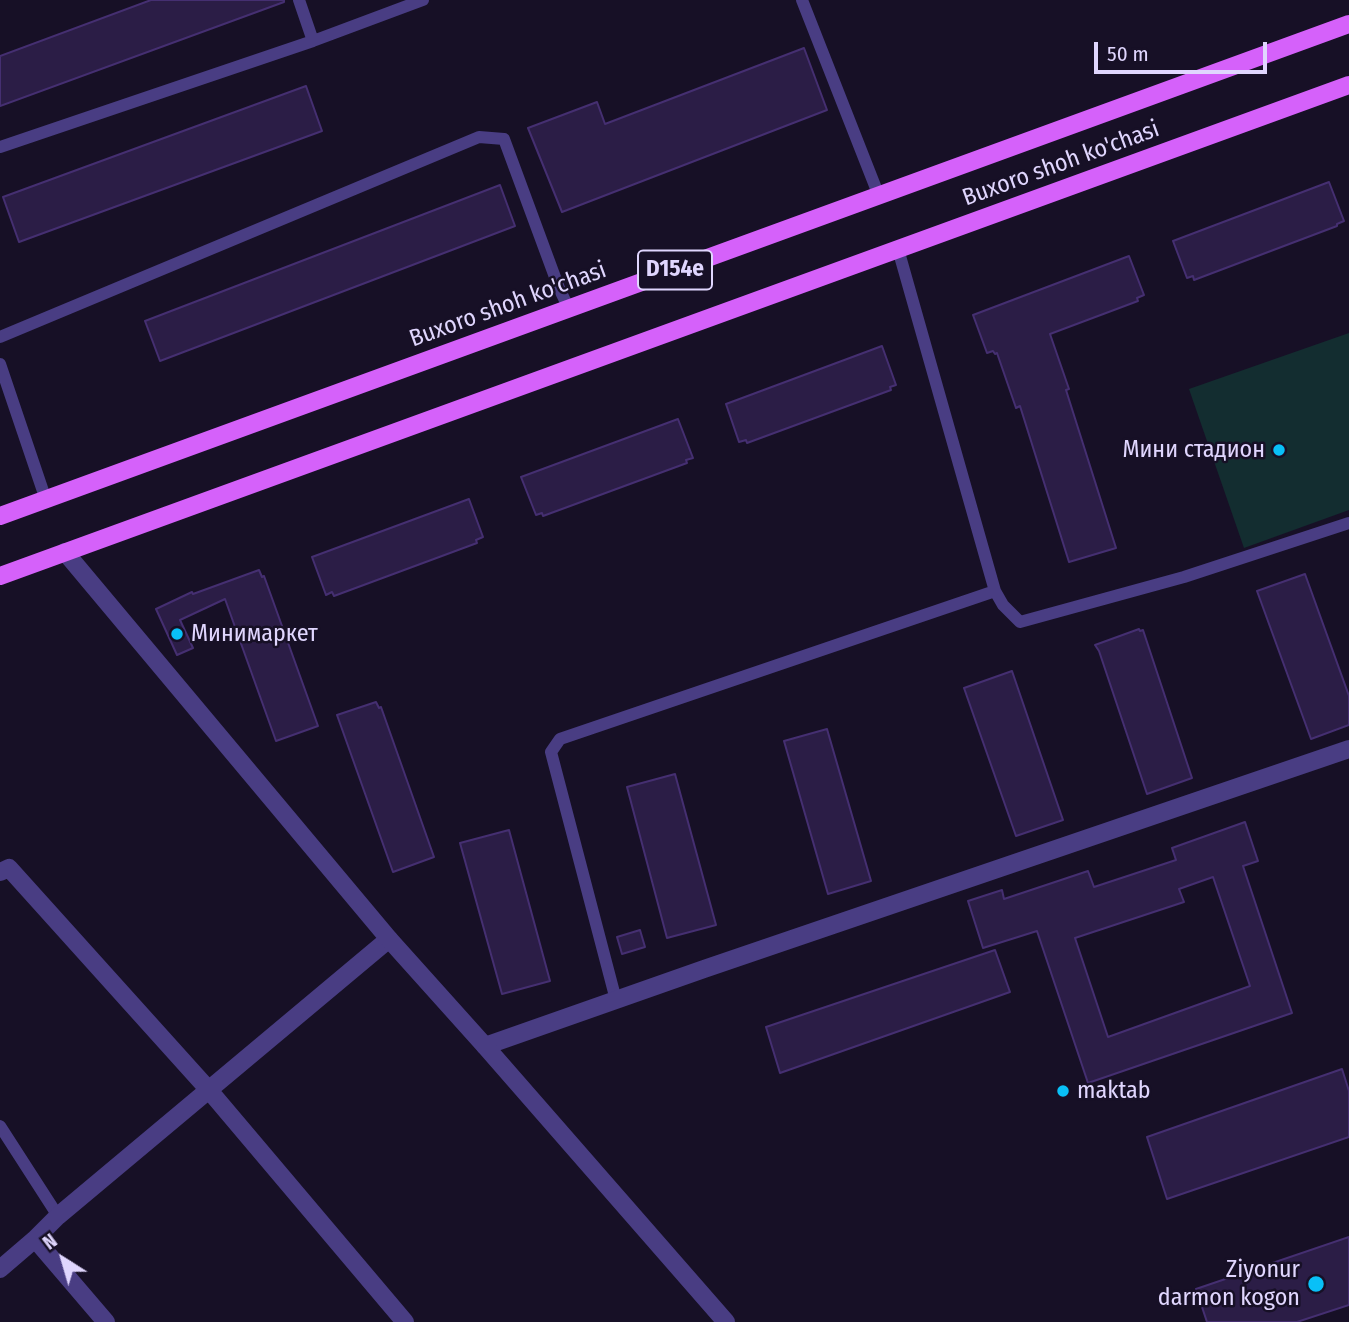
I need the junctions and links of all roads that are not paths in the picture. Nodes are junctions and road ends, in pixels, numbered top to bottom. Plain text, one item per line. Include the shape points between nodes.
1 (299, 0) edge
2 (423, 0) edge
3 (802, 0) edge
4 (1349, 24) edge
5 (313, 41) junction
6 (1349, 85) edge
7 (0, 147) edge
8 (879, 196) junction
9 (898, 249) junction
10 (569, 309) junction
11 (0, 337) edge
12 (0, 363) edge
13 (46, 500) junction
14 (0, 516) edge
15 (1349, 523) edge
16 (65, 552) junction
17 (0, 576) edge
18 (995, 592) junction
19 (1349, 748) edge
20 (0, 872) edge
21 (389, 939) junction
22 (616, 1000) junction
23 (485, 1046) junction
24 (208, 1089) junction
25 (0, 1126) edge
26 (58, 1216) junction
27 (35, 1239) junction
28 (0, 1269) edge
29 (106, 1322) edge
30 (405, 1322) edge
31 (726, 1322) edge

1 - 5 lane
2 - 5 lane
3 - 8 lane
4 - 8 main road, Buxoro shoh ko'chasi / D154e
5 - 7 lane
6 - 9 main road, Buxoro shoh ko'chasi / D154e
8 - 10 main road, Buxoro shoh ko'chasi / D154e
9 - 16 main road, Buxoro shoh ko'chasi / D154e
9 - 18 lane
10 - 11 lane via 504,139 479,137
10 - 13 main road, Buxoro shoh ko'chasi / D154e
12 - 13 lane
13 - 14 main road, Buxoro shoh ko'chasi / D154e
15 - 18 lane via 1184,578 1020,622
16 - 17 main road, Buxoro shoh ko'chasi / D154e
16 - 21 street
18 - 22 lane via 560,739 551,752
19 - 22 street
20 - 24 street via 9,868
21 - 23 street
21 - 24 street
22 - 23 street
23 - 31 street
24 - 26 street
24 - 30 street
25 - 26 lane
26 - 27 street
27 - 28 street
27 - 29 street

